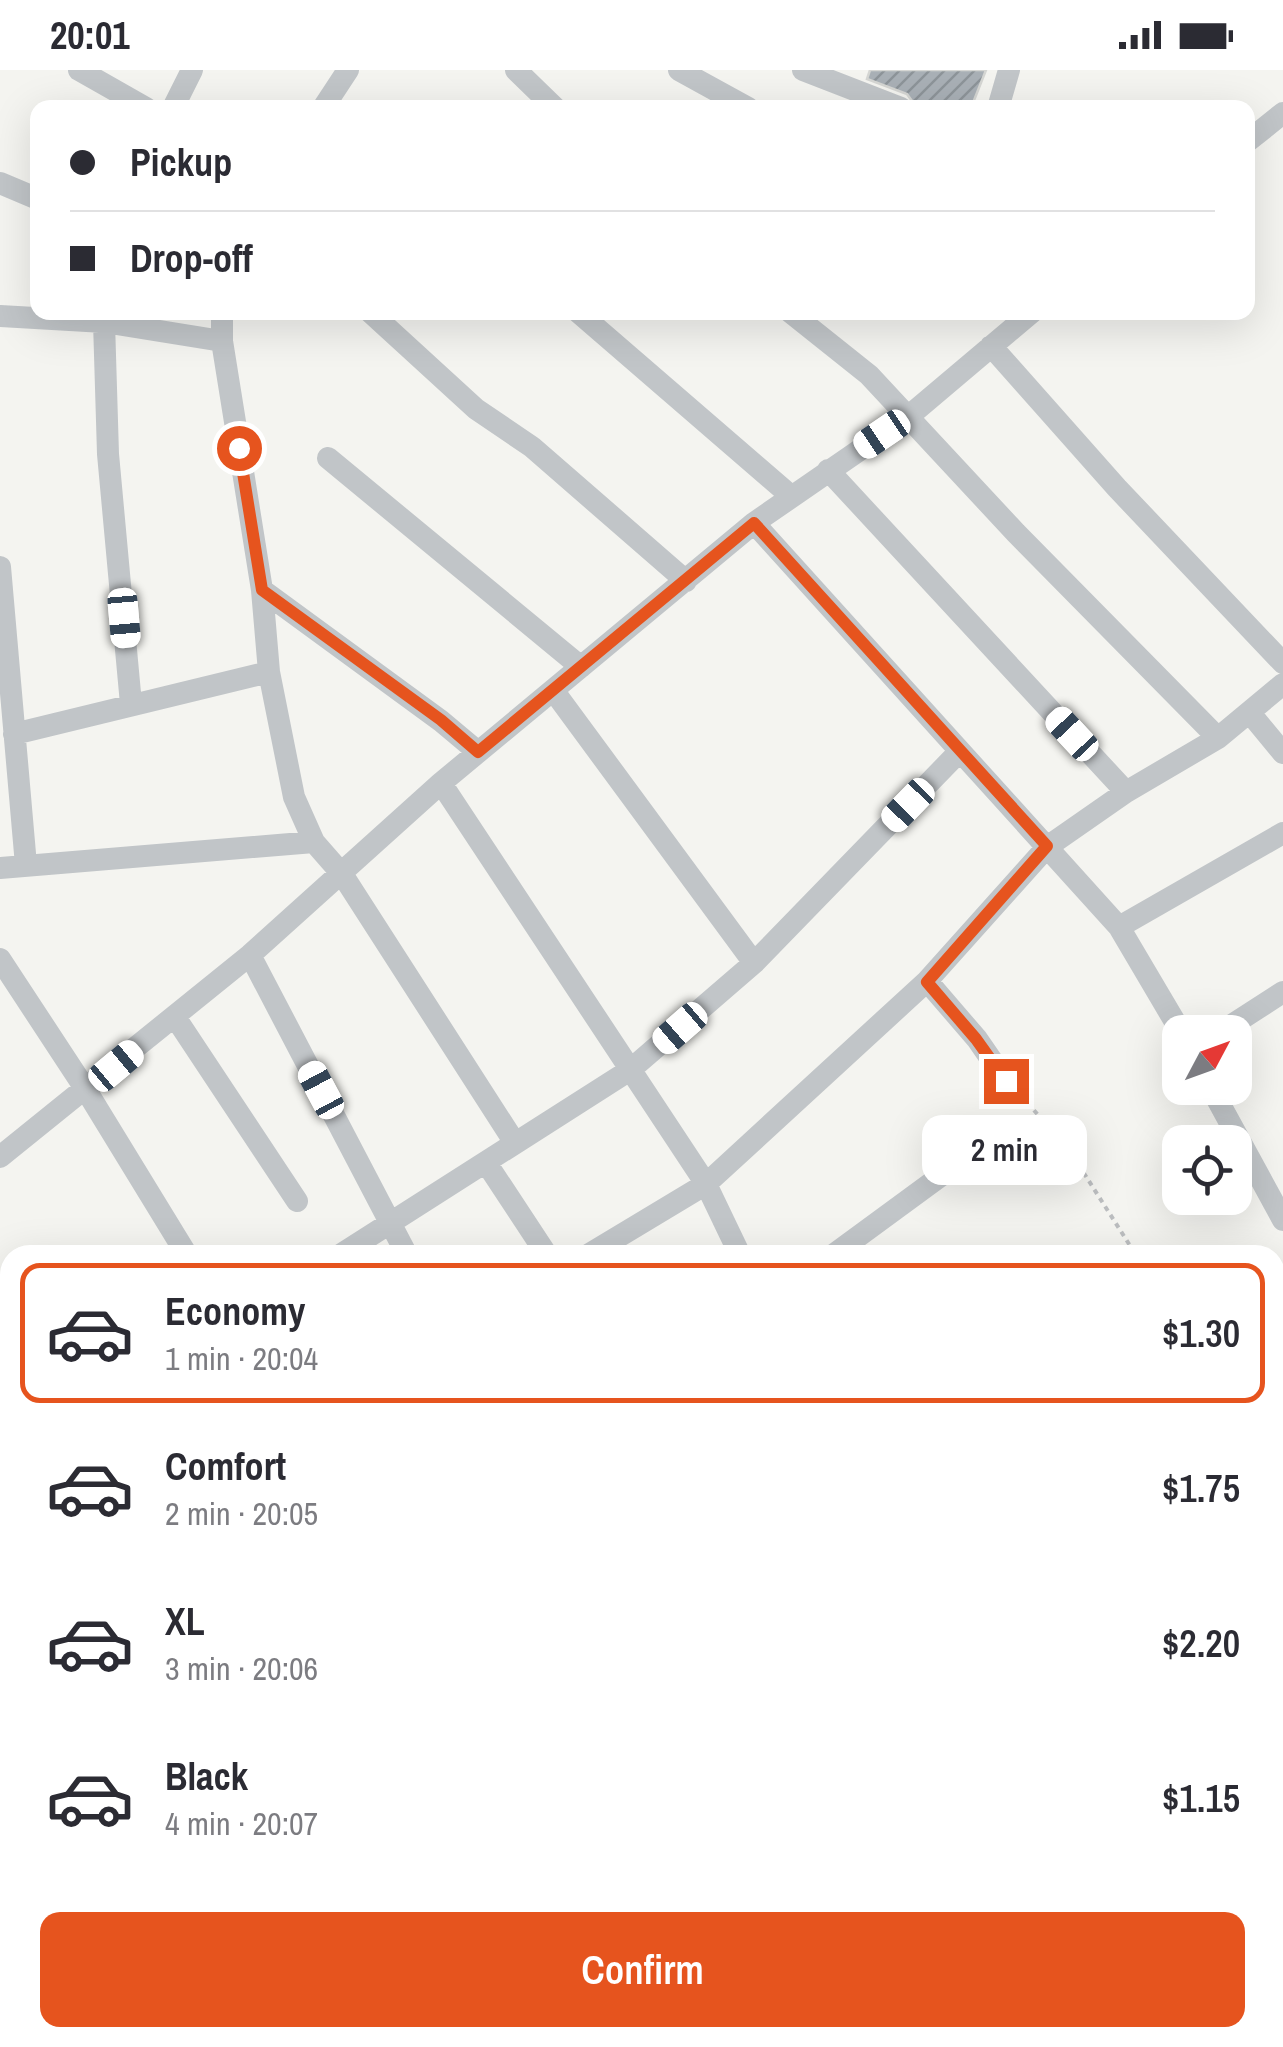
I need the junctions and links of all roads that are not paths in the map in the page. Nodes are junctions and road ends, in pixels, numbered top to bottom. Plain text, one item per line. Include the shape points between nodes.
1 (78, 70) edge
2 (192, 70) edge
3 (348, 70) edge
4 (516, 70) edge
5 (679, 70) edge
6 (804, 70) edge
7 (1009, 70) edge
8 (132, 100) edge
9 (177, 100) edge
10 (329, 100) edge
11 (547, 100) edge
12 (733, 100) edge
13 (881, 100) edge
14 (1000, 100) edge
15 (1283, 114) edge
16 (1255, 136) edge
17 (0, 183) edge
18 (30, 196) edge
19 (0, 316) edge
20 (30, 318) edge
21 (69, 320) edge
22 (222, 320) edge
23 (379, 320) edge
24 (587, 320) edge
25 (800, 320) edge
26 (1022, 320) edge
27 (104, 322) junction
28 (222, 341) junction
29 (991, 346) junction
30 (909, 416) junction
31 (328, 458) dead end
32 (828, 470) junction
33 (791, 496) junction
34 (754, 523) junction
35 (0, 567) edge
36 (686, 582) junction
37 (262, 590) junction
38 (1283, 662) edge
39 (581, 668) junction
40 (268, 672) junction
41 (1283, 684) edge
42 (553, 690) junction
43 (132, 704) junction
44 (1250, 713) junction
45 (14, 734) junction
46 (1218, 738) junction
47 (478, 752) junction
48 (959, 752) junction
49 (1283, 753) edge
50 (441, 783) junction
51 (1126, 792) junction
52 (11, 819) edge
53 (1283, 834) edge
54 (314, 842) junction
55 (1047, 846) junction
56 (26, 865) junction
57 (0, 868) edge
58 (342, 874) junction
59 (1119, 927) junction
60 (250, 956) junction
61 (0, 960) edge
62 (754, 963) junction
63 (927, 982) junction
64 (1283, 992) edge
65 (1172, 1015) edge
66 (1247, 1015) edge
67 (175, 1017) junction
68 (630, 1070) junction
69 (1006, 1081) road end
70 (86, 1090) junction
71 (1223, 1105) edge
72 (516, 1143) junction
73 (0, 1157) edge
74 (487, 1164) junction
75 (956, 1164) dead end
76 (1272, 1175) edge
77 (706, 1184) junction
78 (296, 1201) dead end
79 (1283, 1220) edge
80 (392, 1224) junction
81 (182, 1245) edge
82 (357, 1245) edge
83 (402, 1245) edge
84 (540, 1245) edge
85 (605, 1245) edge
86 (735, 1245) edge
87 (850, 1245) edge

1 - 8 street
2 - 9 street
3 - 10 street
4 - 11 street
5 - 12 street
6 - 13 street
7 - 14 street
15 - 16 street
17 - 18 street
19 - 20 street
21 - 27 street
22 - 28 street
23 - 36 street via 476,410 532,447
24 - 33 street
25 - 30 street
26 - 29 street
27 - 28 street
27 - 43 street via 108,454
28 - 37 street
29 - 30 street
29 - 38 street
30 - 32 street
30 - 46 street
31 - 39 street
32 - 33 street
32 - 51 street
33 - 34 street
34 - 36 street
34 - 48 street
35 - 45 street
36 - 39 street
37 - 40 street
37 - 47 street
39 - 42 street
40 - 43 street
40 - 54 street via 294,796
41 - 44 street
42 - 47 street
42 - 62 street
43 - 45 street
44 - 46 street
44 - 49 street
45 - 52 street
46 - 51 street
47 - 50 street
48 - 55 street
48 - 62 street
50 - 58 street
50 - 68 street
51 - 55 street
52 - 56 street
53 - 59 street
54 - 56 street
54 - 58 street
55 - 59 street
55 - 63 street
56 - 57 street
58 - 60 street
58 - 72 street
59 - 65 street
60 - 67 street
60 - 80 street
61 - 70 street
62 - 68 street
63 - 69 street
63 - 77 street
64 - 66 street
67 - 70 street
67 - 78 street
68 - 72 street
68 - 77 street
70 - 73 street
70 - 81 street
71 - 76 street
72 - 74 street
74 - 80 street
74 - 84 street
75 - 87 street
76 - 79 street
77 - 85 street
77 - 86 street
80 - 82 street
80 - 83 street

